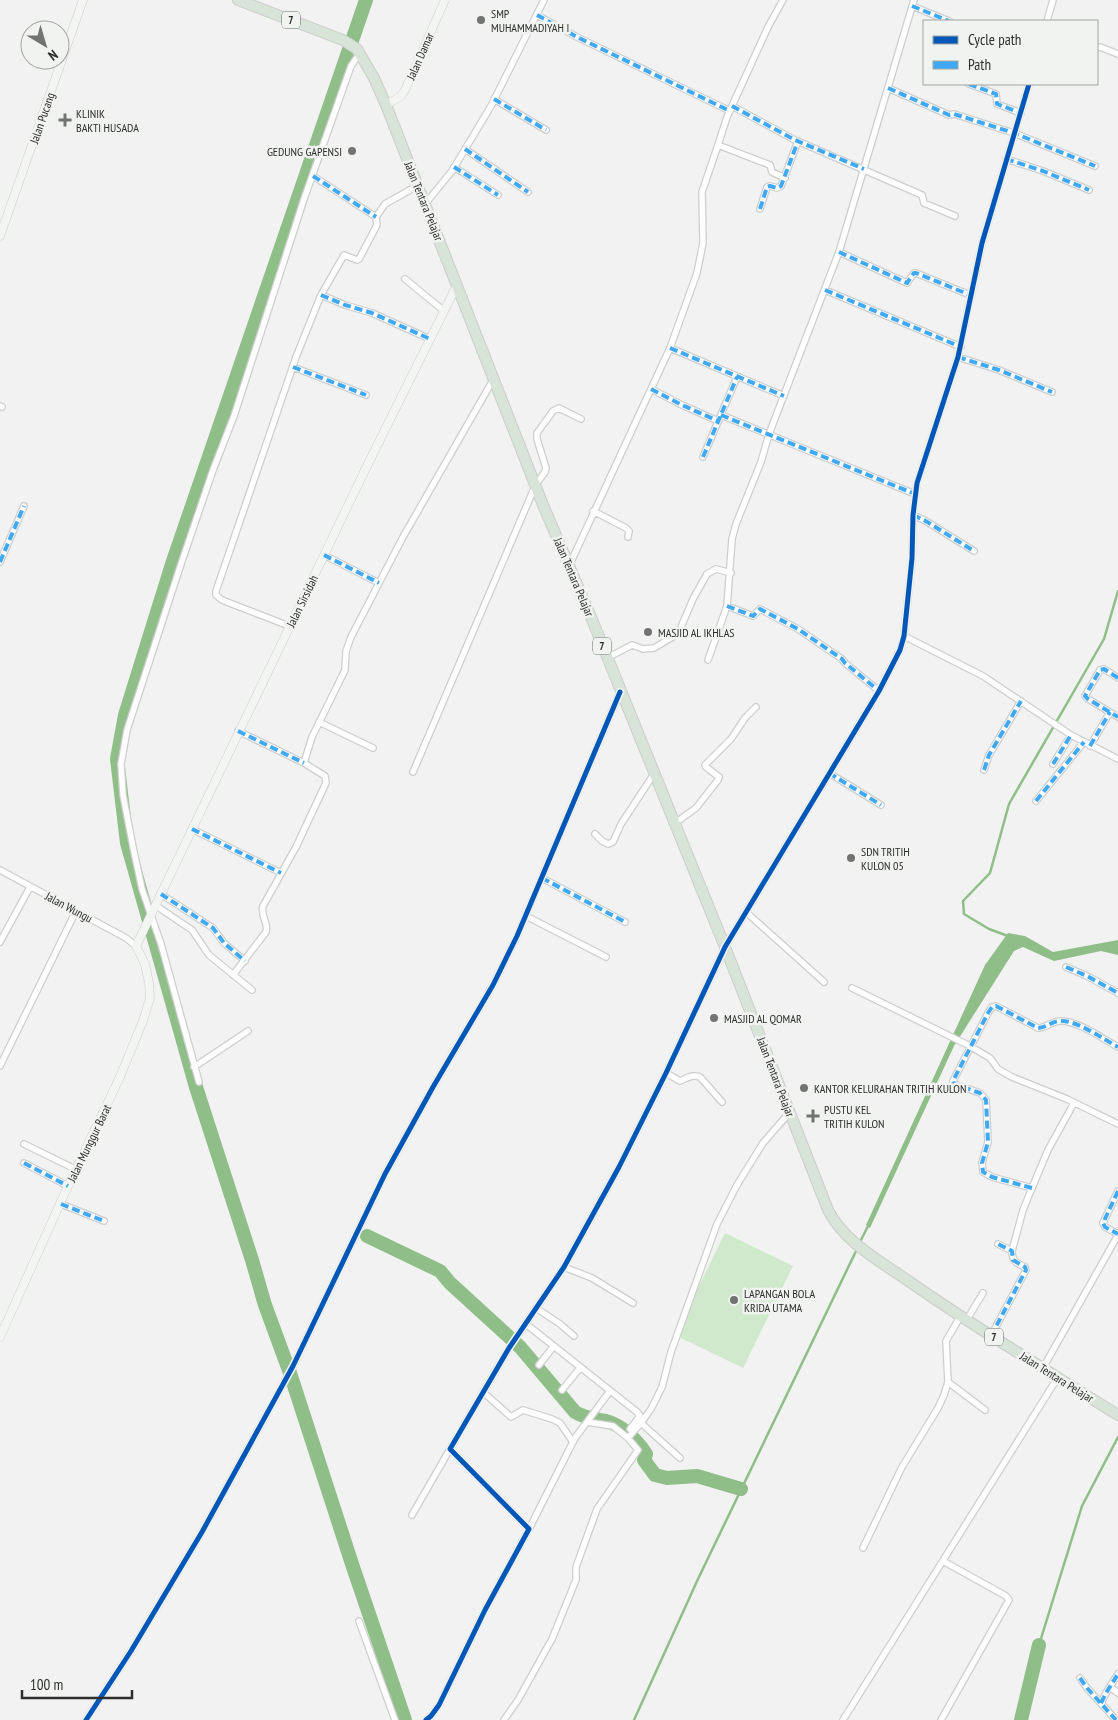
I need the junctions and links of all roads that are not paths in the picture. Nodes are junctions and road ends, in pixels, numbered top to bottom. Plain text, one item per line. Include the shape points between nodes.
1 (83, 0) edge
2 (238, 0) edge
3 (445, 0) edge
4 (544, 0) edge
5 (784, 0) edge
6 (1053, 0) edge
7 (913, 3) edge
8 (537, 15) junction
9 (947, 20) edge
10 (1047, 20) edge
11 (1098, 48) edge
12 (358, 51) junction
13 (1118, 54) edge
14 (972, 85) edge
15 (1029, 85) edge
16 (888, 88) junction
17 (494, 100) junction
18 (386, 105) junction
19 (731, 109) junction
20 (1021, 112) junction
21 (546, 130) dead end
22 (1014, 133) junction
23 (798, 141) junction
24 (718, 145) junction
25 (465, 149) junction
26 (1006, 159) junction
27 (1095, 166) dead end
28 (454, 167) junction
29 (864, 169) junction
30 (313, 176) junction
31 (785, 178) junction
32 (418, 186) junction
33 (1089, 190) dead end
34 (528, 192) dead end
35 (498, 195) dead end
36 (425, 204) junction
37 (760, 209) dead end
38 (955, 216) dead end
39 (376, 217) junction
40 (0, 236) edge
41 (839, 252) junction
42 (405, 278) dead end
43 (457, 285) junction
44 (825, 290) junction
45 (321, 295) junction
46 (970, 295) junction
47 (444, 311) junction
48 (430, 339) junction
49 (961, 347) junction
50 (670, 348) junction
51 (958, 357) junction
52 (293, 367) junction
53 (737, 376) junction
54 (493, 380) junction
55 (651, 389) junction
56 (1052, 392) dead end
57 (366, 395) dead end
58 (784, 396) junction
59 (719, 418) junction
60 (581, 419) dead end
61 (769, 434) junction
62 (703, 457) dead end
63 (536, 484) junction
64 (915, 494) junction
65 (24, 506) dead end
66 (594, 511) junction
67 (913, 515) junction
68 (628, 537) dead end
69 (974, 551) dead end
70 (324, 555) junction
71 (0, 560) edge
72 (569, 566) junction
73 (731, 573) junction
74 (379, 583) junction
75 (728, 606) junction
76 (289, 626) junction
77 (904, 636) junction
78 (607, 658) junction
79 (708, 660) dead end
80 (1118, 678) edge
81 (879, 691) junction
82 (620, 692) junction
83 (1021, 701) junction
84 (756, 707) dead end
85 (1110, 712) junction
86 (1118, 717) edge
87 (320, 722) junction
88 (238, 731) junction
89 (1071, 735) junction
90 (1084, 742) junction
91 (1090, 746) junction
92 (373, 748) dead end
93 (1118, 759) edge
94 (304, 763) junction
95 (1053, 764) dead end
96 (984, 770) dead end
97 (413, 772) dead end
98 (829, 773) junction
99 (654, 774) junction
100 (1036, 801) dead end
101 (881, 805) dead end
102 (674, 822) junction
103 (192, 830) junction
104 (595, 834) dead end
105 (0, 870) edge
106 (282, 872) junction
107 (542, 878) junction
108 (30, 887) junction
109 (161, 894) junction
110 (155, 905) junction
111 (76, 911) junction
112 (746, 912) junction
113 (150, 916) junction
114 (526, 916) junction
115 (625, 922) dead end
116 (0, 942) edge
117 (136, 946) junction
118 (725, 947) junction
119 (606, 957) dead end
120 (244, 960) junction
121 (1066, 967) dead end
122 (233, 975) junction
123 (824, 982) dead end
124 (852, 988) dead end
125 (252, 990) dead end
126 (1118, 992) edge
127 (248, 1031) dead end
128 (970, 1045) junction
129 (1118, 1047) edge
130 (0, 1066) edge
131 (194, 1067) junction
132 (666, 1073) junction
133 (198, 1082) dead end
134 (722, 1102) dead end
135 (1074, 1103) junction
136 (790, 1112) junction
137 (1118, 1124) edge
138 (24, 1144) dead end
139 (24, 1163) dead end
140 (77, 1170) junction
141 (68, 1186) junction
142 (1032, 1188) junction
143 (1118, 1191) edge
144 (60, 1204) junction
145 (104, 1222) dead end
146 (1118, 1234) edge
147 (998, 1244) dead end
148 (1012, 1251) junction
149 (564, 1267) junction
150 (983, 1293) dead end
151 (633, 1303) dead end
152 (536, 1308) junction
153 (963, 1319) junction
154 (526, 1324) junction
155 (574, 1336) dead end
156 (991, 1336) junction
157 (0, 1337) edge
158 (554, 1347) junction
159 (539, 1365) dead end
160 (580, 1368) junction
161 (1043, 1368) junction
162 (1058, 1377) junction
163 (948, 1382) junction
164 (562, 1390) dead end
165 (610, 1391) junction
166 (483, 1392) junction
167 (985, 1410) dead end
168 (1118, 1414) edge
169 (588, 1421) junction
170 (641, 1423) junction
171 (630, 1434) junction
172 (574, 1442) junction
173 (450, 1449) junction
174 (680, 1458) dead end
175 (412, 1515) dead end
176 (529, 1529) junction
177 (863, 1548) dead end
178 (943, 1561) junction
179 (359, 1621) dead end
180 (1118, 1674) edge
181 (1080, 1678) dead end
182 (1110, 1687) junction
183 (1118, 1693) edge
184 (1101, 1702) junction
185 (431, 1719) edge
186 (86, 1720) edge
187 (395, 1720) edge
188 (504, 1720) edge
189 (843, 1720) edge
190 (941, 1720) edge
191 (1116, 1720) edge

1 - 40 street, Jalan Pucang
2 - 12 highway, 7 via 343,40
3 - 18 street, Jalan Damar via 405,90
4 - 8 street
5 - 19 street via 768,27
6 - 10 street
7 - 9 street
7 - 16 street
8 - 17 street
8 - 19 street
11 - 13 street
12 - 18 highway, Jalan Tentara Pelajar / 7
12 - 30 street
14 - 20 street via 996,94 997,104
15 - 20 street
16 - 22 street via 949,115
16 - 29 street
17 - 21 street
17 - 25 street
18 - 32 highway, Jalan Tentara Pelajar / 7
19 - 23 street
19 - 24 street
20 - 22 street
22 - 26 street
22 - 27 street
23 - 29 street
23 - 31 street
24 - 31 street via 770,165 772,172
24 - 50 street via 702,192 702,243 697,273
25 - 28 street
25 - 34 street
26 - 33 street
26 - 46 street
28 - 35 street
28 - 36 street
29 - 38 street via 922,195 924,204
29 - 41 street
30 - 39 street
30 - 113 street via 160,626 124,744 121,764 123,795
31 - 37 street via 779,188 767,188
32 - 36 highway, Jalan Tentara Pelajar / 7
32 - 39 street via 385,204
36 - 43 highway, Jalan Tentara Pelajar / 7
39 - 45 street via 377,225 359,259 344,255
41 - 44 street
41 - 46 street via 907,283 916,272
42 - 47 street
43 - 47 street, Jalan Sirsidah
43 - 54 highway, Jalan Tentara Pelajar / 7
44 - 49 street
44 - 58 street
45 - 48 street via 381,316
45 - 52 street
46 - 49 street
47 - 48 street, Jalan Sirsidah
48 - 70 street, Jalan Sirsidah
49 - 51 street
50 - 53 street
50 - 55 street
51 - 56 street
51 - 64 street
52 - 57 street
52 - 76 street via 216,591 222,600
53 - 58 street
53 - 59 street
54 - 63 highway, Jalan Tentara Pelajar / 7
54 - 74 street via 426,494
55 - 59 street via 682,406
55 - 66 street
58 - 61 street
59 - 61 street
59 - 62 street
60 - 63 street via 559,408 553,411 537,433 546,468
61 - 64 street
61 - 73 street via 736,524
63 - 72 highway, Jalan Tentara Pelajar / 7
63 - 97 street
64 - 67 street
65 - 71 street
66 - 68 street via 626,528
66 - 72 street
67 - 69 street
67 - 77 street
70 - 74 street
70 - 76 street, Jalan Sirsidah
72 - 78 highway, Jalan Tentara Pelajar / 7
73 - 75 street
73 - 78 street via 716,569 709,572 692,599 676,635 654,648 632,645
74 - 87 street via 351,637 345,670
75 - 79 street
75 - 81 street via 753,616 760,609 798,629 842,659
76 - 88 street, Jalan Sirsidah
77 - 81 street
77 - 83 street via 983,676
78 - 82 highway, Jalan Tentara Pelajar / 7
80 - 85 street via 1100,670 1085,696
81 - 98 street
82 - 99 highway, Jalan Tentara Pelajar / 7
82 - 107 street
83 - 89 street
83 - 96 street via 989,755
84 - 102 street via 706,764 719,777 718,780 696,808
85 - 86 street
85 - 91 street
87 - 92 street
87 - 94 street
88 - 94 street
88 - 103 street, Jalan Sirsidah
89 - 90 street
89 - 95 street
90 - 91 street
90 - 100 street
91 - 93 street
94 - 106 street via 327,779
98 - 101 street
98 - 112 street
99 - 102 highway, Jalan Tentara Pelajar / 7
99 - 104 street via 613,842 602,841
102 - 118 highway, Jalan Tentara Pelajar / 7
103 - 106 street
103 - 109 street, Jalan Sirsidah
105 - 108 street, Jalan Wungu
106 - 120 street via 262,908 266,932
107 - 114 street
107 - 115 street
108 - 111 street, Jalan Wungu
108 - 116 street
109 - 110 street, Jalan Sirsidah
109 - 120 street via 215,930 224,943
110 - 113 street, Jalan Sirsidah
110 - 122 street via 192,930 206,952
111 - 117 street, Jalan Wungu
111 - 130 street
112 - 118 street
112 - 123 street
113 - 117 street, Jalan Sirsidah
113 - 131 street via 161,944
114 - 119 street
114 - 186 street via 493,985 386,1174 293,1366 202,1532
117 - 140 street, Jalan Munggur Barat via 145,964 150,998 119,1080
118 - 132 street
118 - 136 highway, Jalan Tentara Pelajar / 7
120 - 122 street
121 - 126 street
122 - 125 street
124 - 128 street
127 - 131 street
128 - 129 street via 992,1007 996,1006 1038,1028 1054,1022 1070,1022
128 - 135 street via 1012,1077
128 - 142 street via 953,1081 980,1093 986,1100 988,1142 983,1172
131 - 133 street
132 - 134 street via 680,1081 691,1076 700,1077
132 - 149 street
135 - 137 street
135 - 142 street
136 - 153 highway, Jalan Tentara Pelajar / 7 via 828,1210 838,1226 872,1256
136 - 170 street via 763,1143 717,1224 671,1352 662,1387
138 - 140 street
139 - 141 street
140 - 141 street, Jalan Munggur Barat
141 - 144 street, Jalan Munggur Barat
142 - 148 street
143 - 146 street via 1103,1223
144 - 145 street
144 - 157 street, Jalan Munggur Barat
146 - 161 street
147 - 148 street
148 - 156 street via 1013,1260 1026,1270
149 - 151 street via 592,1278
149 - 152 street
150 - 153 street
152 - 154 street
152 - 155 street
153 - 156 highway, Jalan Tentara Pelajar / 7
153 - 163 street via 946,1341
154 - 158 street
154 - 166 street
156 - 161 highway, Jalan Tentara Pelajar / 7
158 - 159 street
158 - 160 street
160 - 164 street
160 - 165 street
161 - 162 highway, Jalan Tentara Pelajar / 7
162 - 168 highway, Jalan Tentara Pelajar / 7
162 - 178 street
163 - 167 street
163 - 177 street via 938,1408 902,1467
165 - 169 street
165 - 171 street via 640,1414
166 - 172 street via 511,1417 523,1410 560,1423
166 - 173 street
169 - 171 street via 613,1426
169 - 172 street
170 - 171 street
170 - 174 street
171 - 188 street via 638,1450 597,1509 576,1567 576,1580 552,1639
172 - 176 street
173 - 175 street
173 - 176 street
176 - 185 street
178 - 189 street
178 - 190 street via 1009,1600
179 - 187 street
180 - 182 street
181 - 184 street
182 - 183 street
182 - 184 street
184 - 191 street

